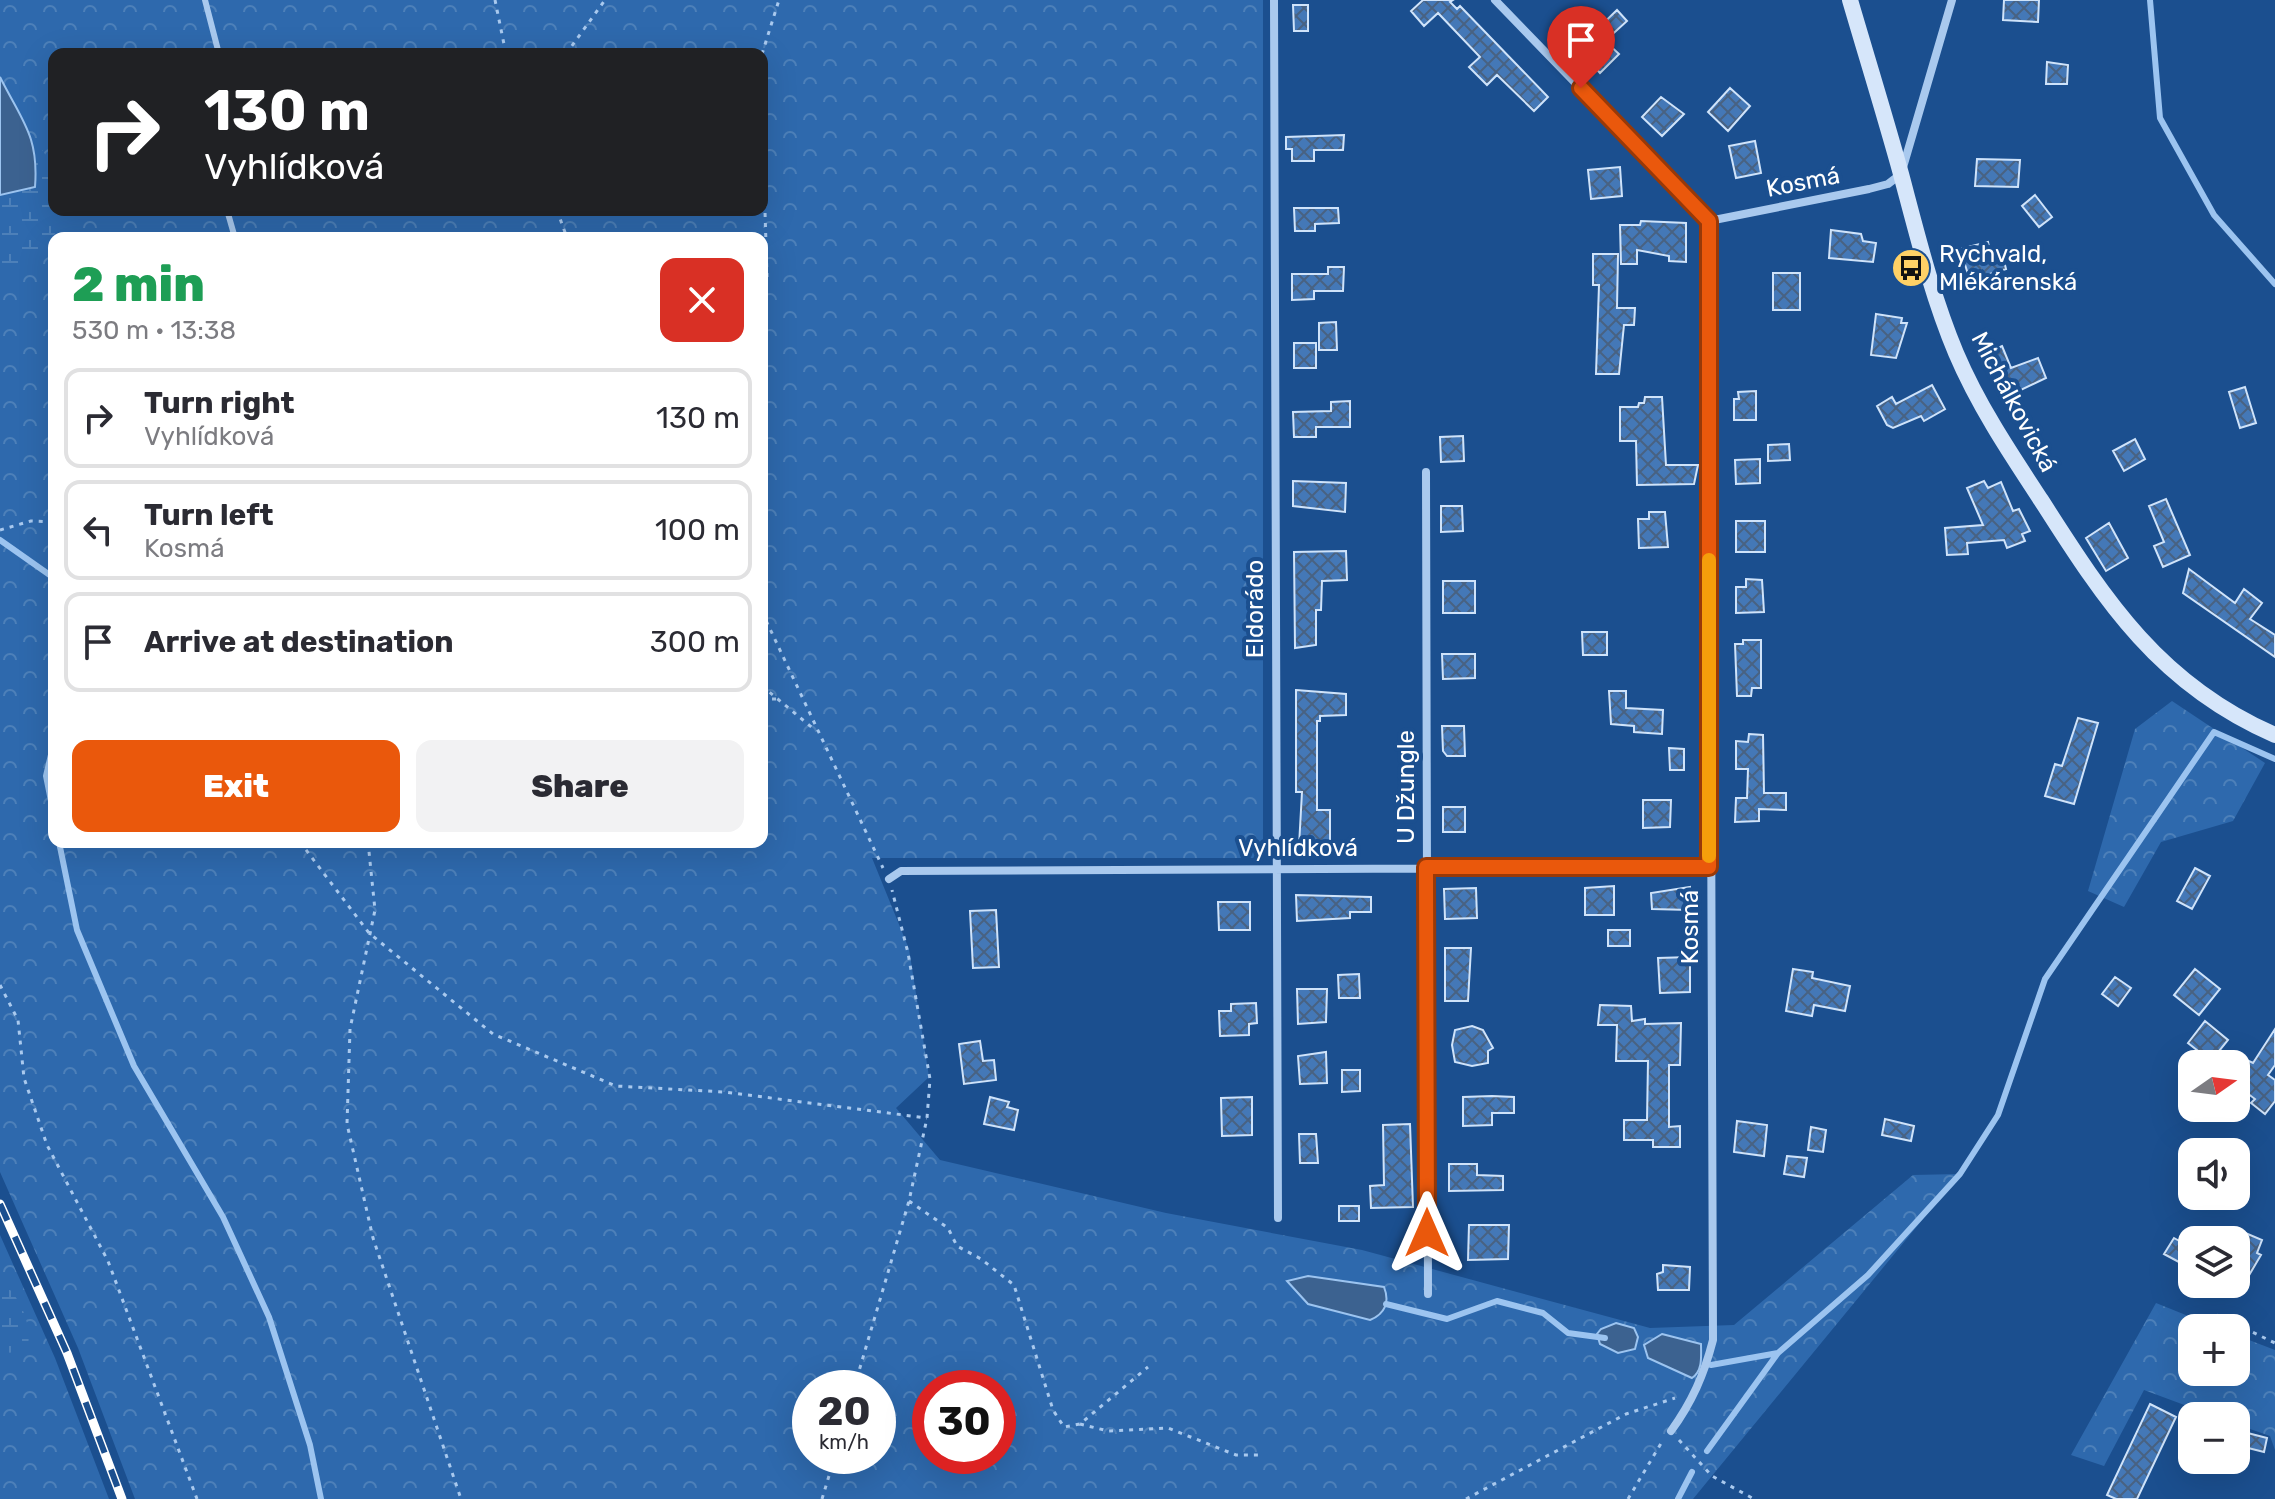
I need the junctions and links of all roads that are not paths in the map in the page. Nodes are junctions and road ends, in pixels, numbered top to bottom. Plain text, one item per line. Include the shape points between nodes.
1 (205, 0) edge
2 (1274, 0) edge
3 (1495, 0) edge
4 (1850, 0) edge
5 (1952, 0) edge
6 (217, 48) edge
7 (1901, 174) junction
8 (1709, 221) junction
9 (1426, 472) dead end
10 (2275, 735) edge
11 (1426, 867) junction
12 (1709, 867) junction
13 (1276, 868) junction
14 (889, 879) road end
15 (1278, 1218) dead end
16 (1428, 1294) dead end
17 (1671, 1431) road end

1 - 6 lane
2 - 13 street, Eldorádo
3 - 8 street
4 - 7 street, Michálkovická
5 - 7 street
7 - 8 street, Kosmá via 1869,189
7 - 10 street, Michálkovická via 1956,353 1987,414 2098,590 2162,663 2198,693
8 - 12 street, Kosmá
9 - 11 street, U Džungle
11 - 12 street, Vyhlídková
11 - 13 street, Vyhlídková
11 - 16 street, U Džungle
12 - 17 street, Kosmá via 1713,1340 1696,1391
13 - 14 street, Vyhlídková via 901,871
13 - 15 street, Eldorádo

